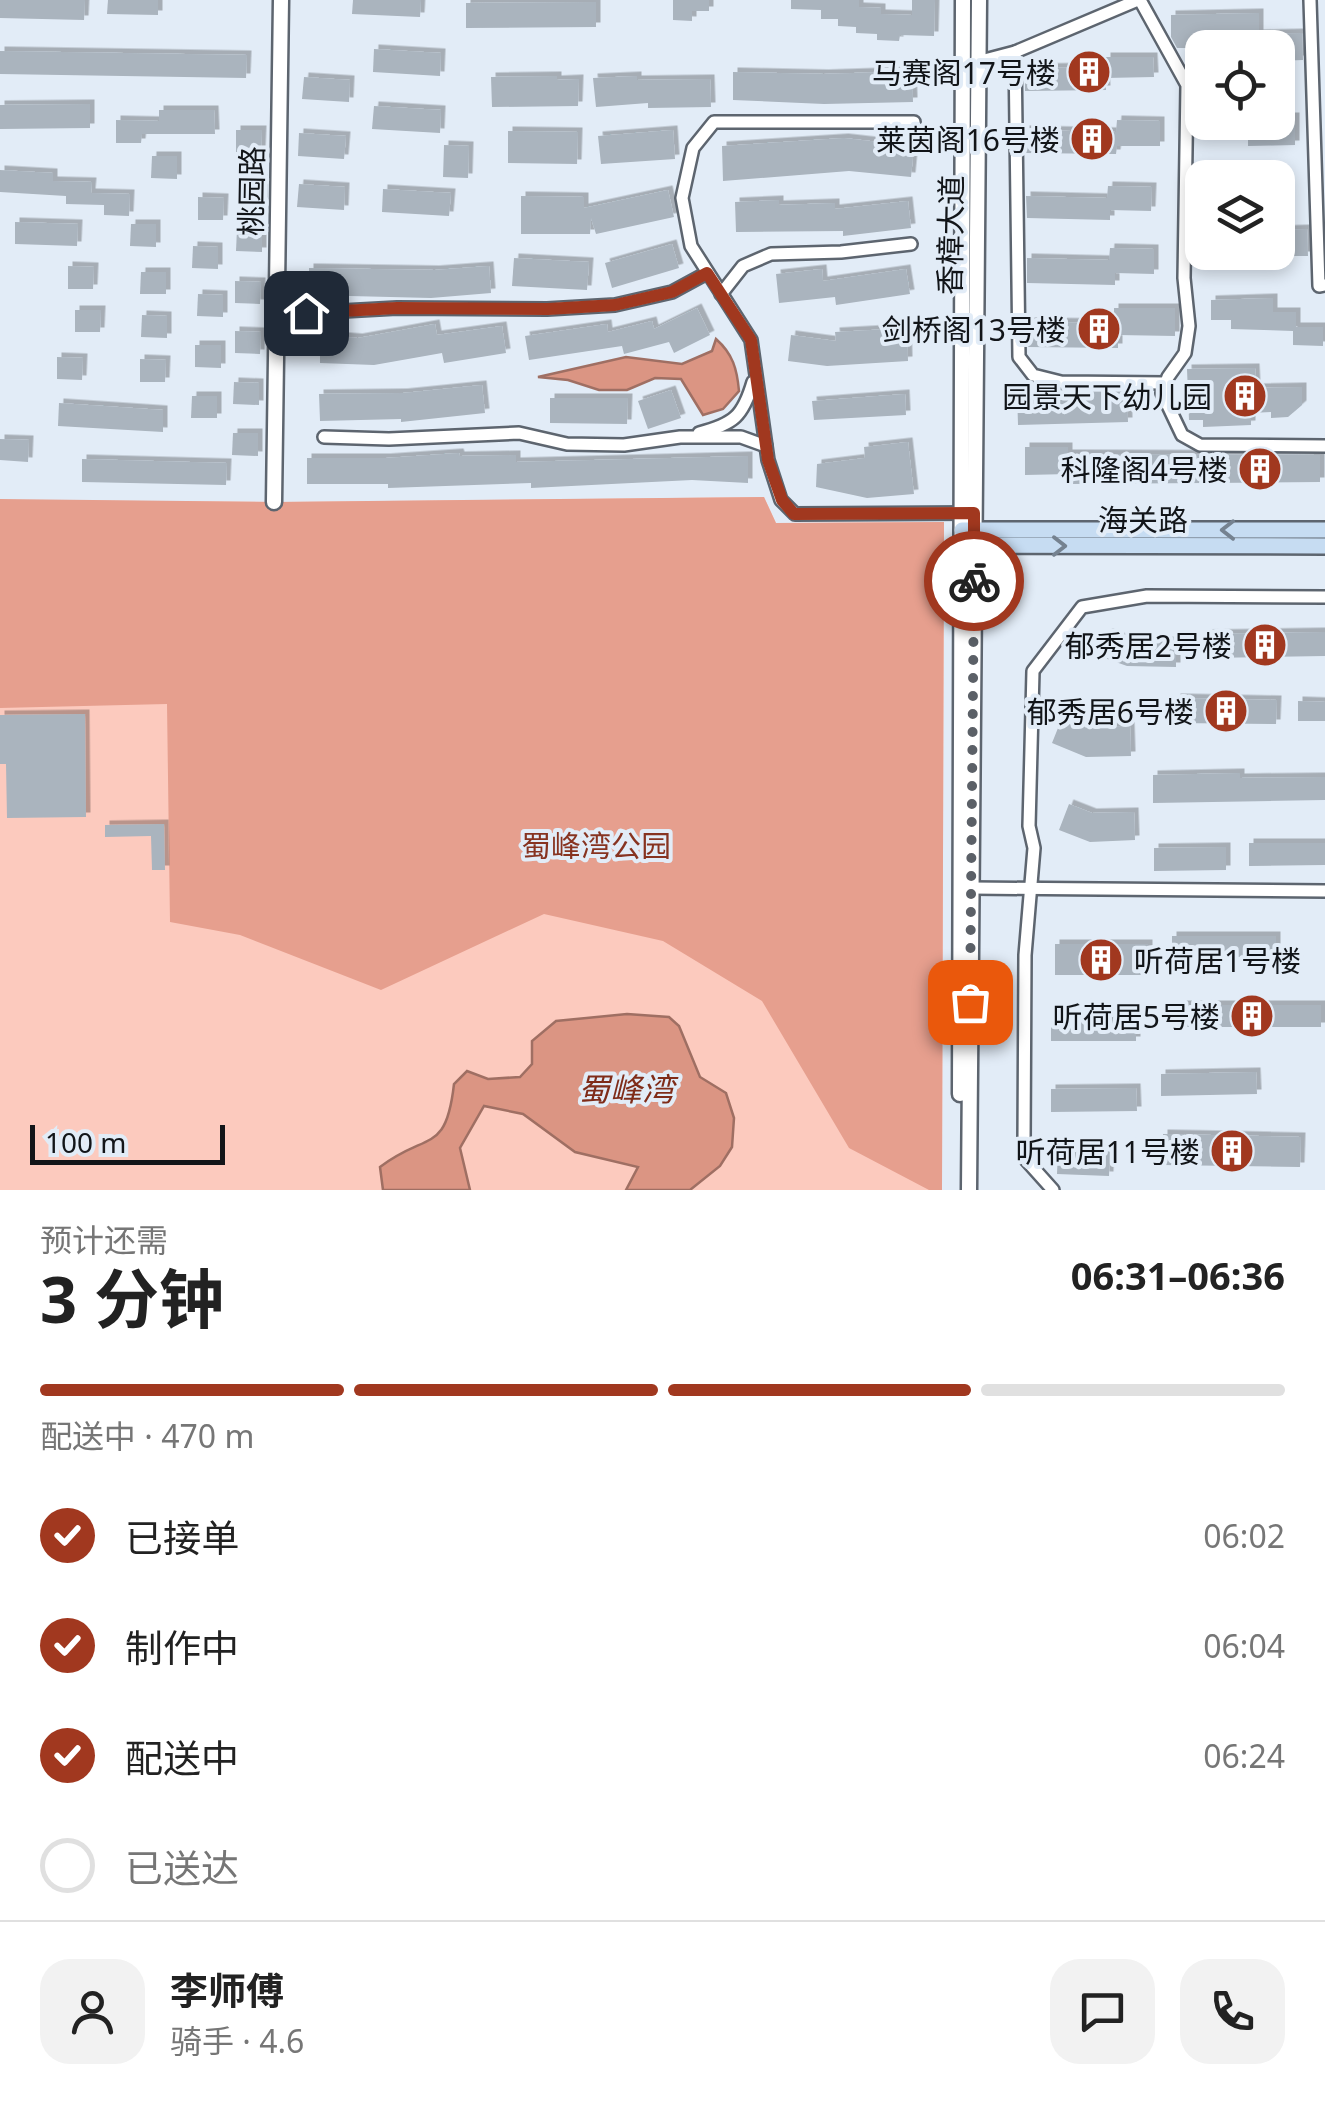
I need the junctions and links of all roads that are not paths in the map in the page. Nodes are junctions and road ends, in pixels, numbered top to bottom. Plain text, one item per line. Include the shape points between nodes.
1 (281, 0) edge
2 (964, 0) edge
3 (979, 0) edge
4 (1138, 0) edge
5 (1310, 0) edge
6 (1015, 52) junction
7 (971, 63) junction
8 (914, 122) dead end
9 (911, 244) dead end
10 (707, 273) junction
11 (1325, 285) edge
12 (721, 294) junction
13 (306, 313) dead end
14 (755, 375) junction
15 (1166, 383) junction
16 (324, 438) dead end
17 (680, 438) junction
18 (766, 446) junction
19 (1325, 446) edge
20 (274, 502) dead end
21 (968, 529) junction
22 (1325, 530) edge
23 (1325, 546) edge
24 (1325, 597) edge
25 (972, 888) junction
26 (1030, 889) junction
27 (1325, 891) edge
28 (960, 1190) edge
29 (969, 1190) edge
30 (1053, 1190) edge

1 - 20 street, 桃园路
2 - 7 street, 香樟大道
3 - 7 street, 香樟大道
4 - 6 street
4 - 15 street via 1187,86 1184,278 1190,326 1185,353
5 - 11 street via 1320,286
6 - 7 street
6 - 15 street via 1020,357 1033,374 1061,382
7 - 21 street, 香樟大道
8 - 10 street via 714,122 694,148 682,198 691,246
9 - 12 street via 771,254 743,266
10 - 12 street
10 - 13 street via 672,292 615,305
12 - 14 street via 751,340
14 - 17 street via 744,409 724,426
14 - 18 street
15 - 19 street via 1162,394 1182,435 1200,444
16 - 17 street via 519,433 566,444 624,445
17 - 18 street via 741,437
18 - 21 street via 782,500 794,514
22 -> 21 main road, 海关路
21 -> 23 main road, 海关路
21 - 25 street, 香樟大道
21 - 28 street, 香樟大道
24 - 26 street via 1146,596 1082,607 1033,671
25 - 26 street
25 - 29 street, 香樟大道
26 - 27 street
26 - 30 street via 1024,1144 1027,1161

